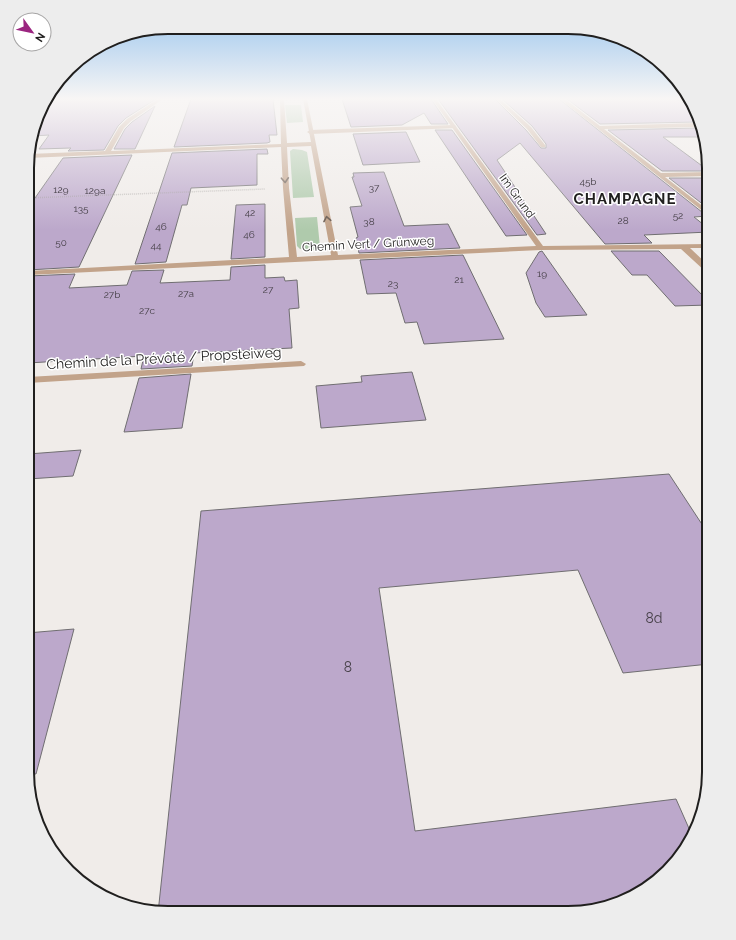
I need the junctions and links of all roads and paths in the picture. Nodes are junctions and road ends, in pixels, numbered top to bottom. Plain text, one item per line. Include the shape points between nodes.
1 (112, 143) edge
2 (465, 143) edge
3 (540, 143) edge
4 (618, 143) edge
5 (313, 144) joint
6 (283, 145) junction
7 (543, 146) dead end
8 (106, 153) junction
9 (35, 156) edge
10 (702, 174) edge
11 (659, 175) junction
12 (286, 188) junction
13 (34, 198) edge
14 (702, 209) edge
15 (702, 246) edge
16 (684, 247) junction
17 (541, 248) junction
18 (335, 257) junction
19 (293, 259) junction
20 (702, 264) edge
21 (34, 273) edge
22 (301, 364) dead end
23 (34, 380) edge

1 - 8 street
2 - 17 street, Im Grund
3 - 7 street
4 - 11 street
5 - 6 street
18 -> 5 street
6 - 8 street
6 -> 12 street
8 - 9 street
10 - 11 street
11 - 14 street
12 - 13 path
12 - 19 street
15 - 16 street, Chemin Vert / Grünweg
16 - 17 street, Chemin Vert / Grünweg
16 - 20 street
17 - 18 street, Chemin Vert / Grünweg
18 - 19 street, Chemin Vert / Grünweg
19 - 21 street, Chemin Vert / Grünweg
22 - 23 street, Chemin de la Prévôté / Propsteiweg

